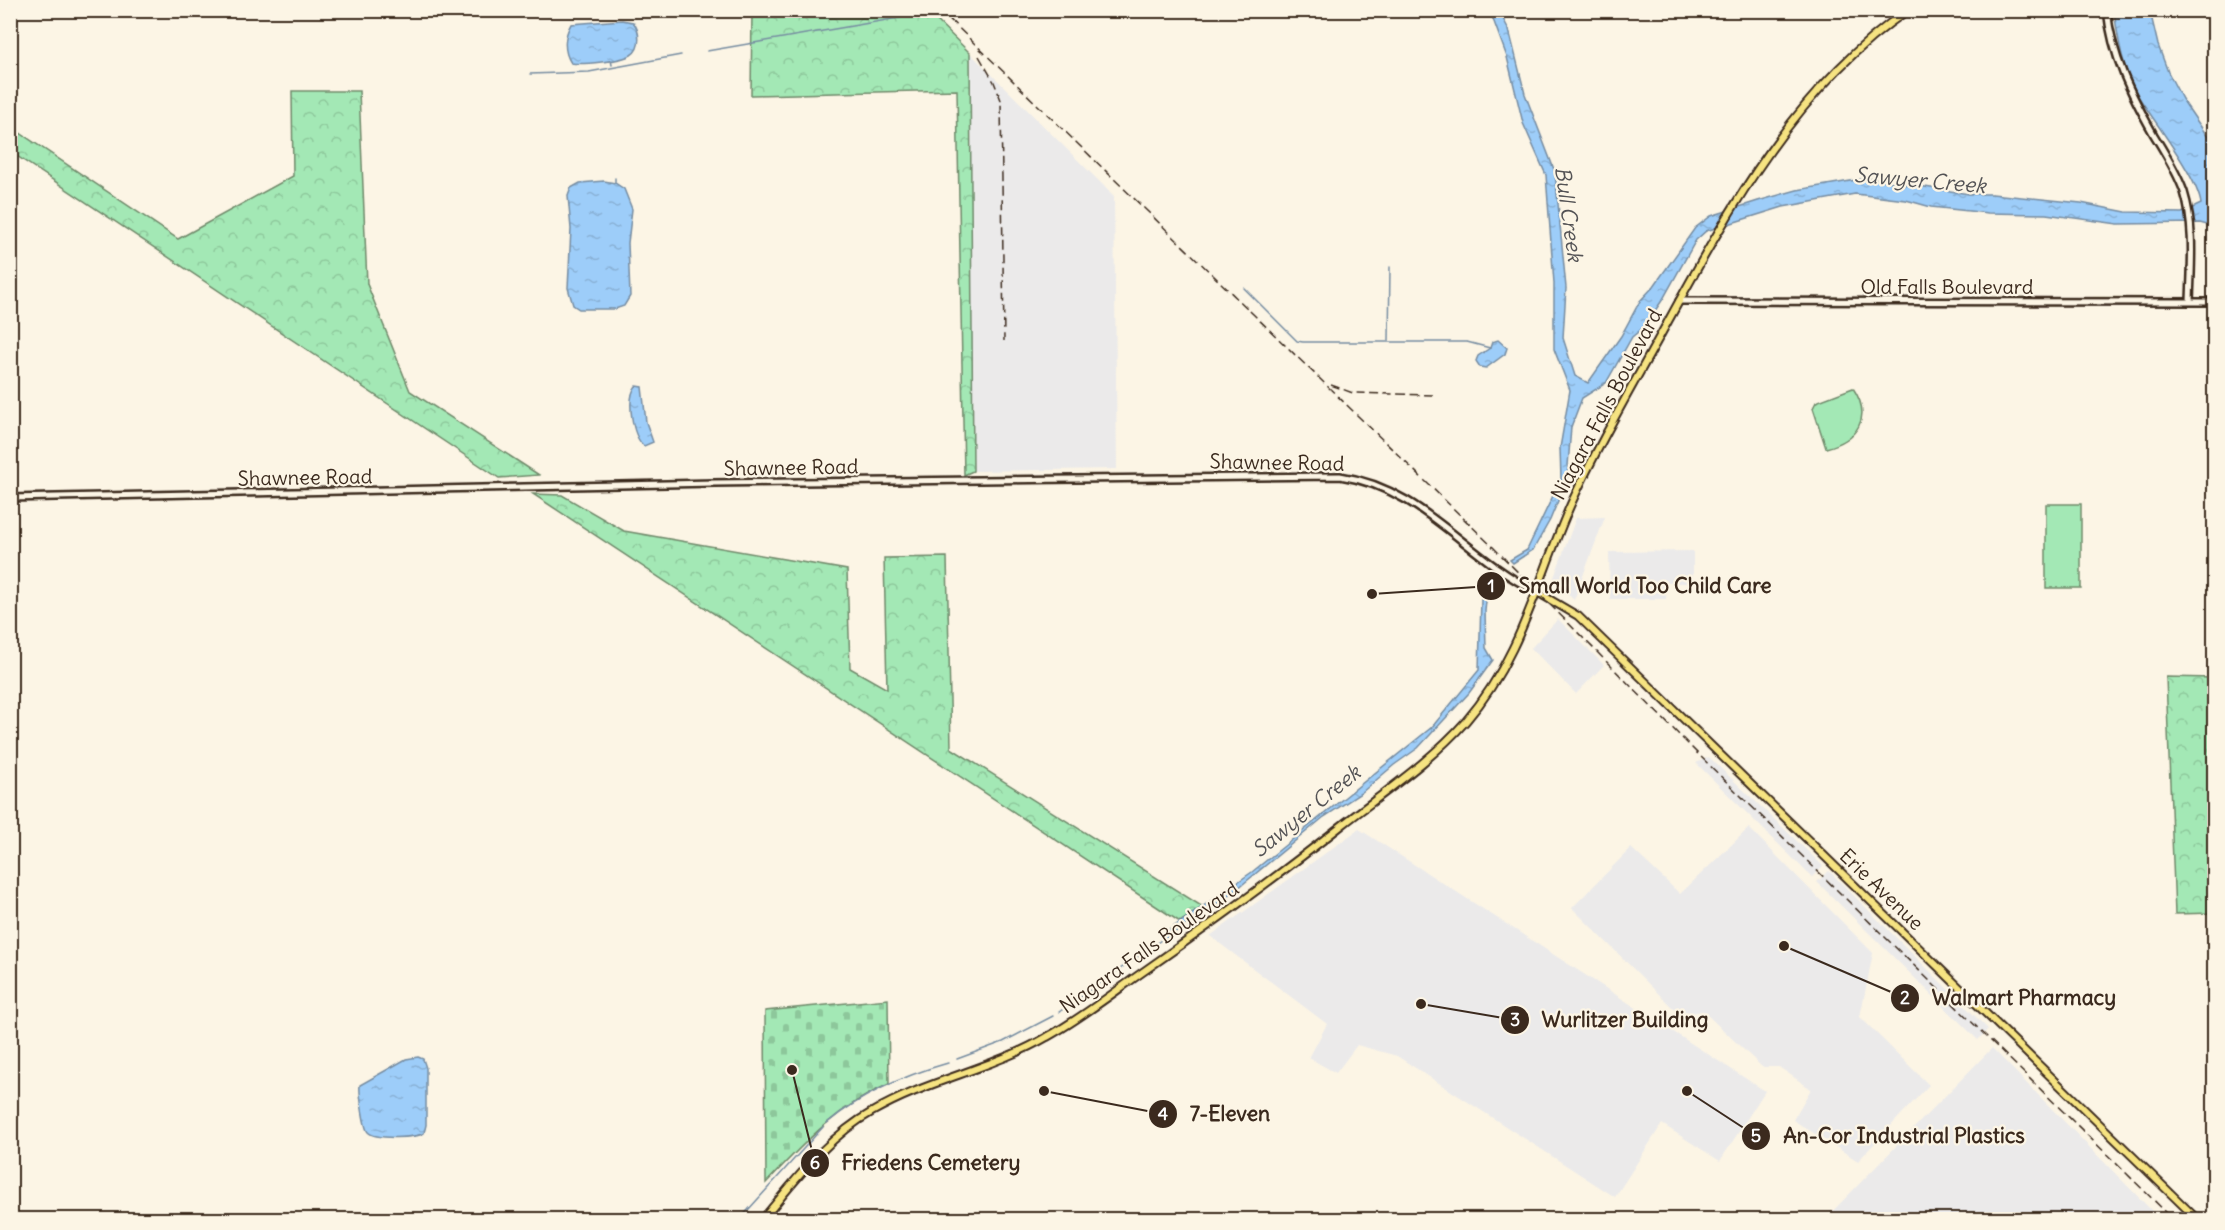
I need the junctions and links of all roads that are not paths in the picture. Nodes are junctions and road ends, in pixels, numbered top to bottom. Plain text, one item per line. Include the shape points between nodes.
1 (1908, 10) edge
2 (2106, 10) edge
3 (1679, 301) junction
4 (2190, 302) junction
5 (2214, 302) edge
6 (10, 498) edge
7 (1537, 592) junction
8 (762, 1220) edge
9 (2198, 1220) edge

1 - 3 main road, Niagara Falls Boulevard via 1867,40 1830,76 1781,136 1733,207
2 - 4 main road via 2122,76 2177,176 2188,207
3 - 4 main road, Old Falls Boulevard
3 - 7 main road, Niagara Falls Boulevard via 1585,474
4 - 5 main road, Old Falls Boulevard
6 - 7 main road, Shawnee Road via 726,483 1331,476 1366,481 1406,498 1490,565
7 - 8 main road, Niagara Falls Boulevard via 1516,645 1488,693 1460,727 1417,765 1266,885 1053,1034 1020,1052 896,1100 863,1118 824,1149
7 - 9 main road, Erie Avenue via 1578,616

